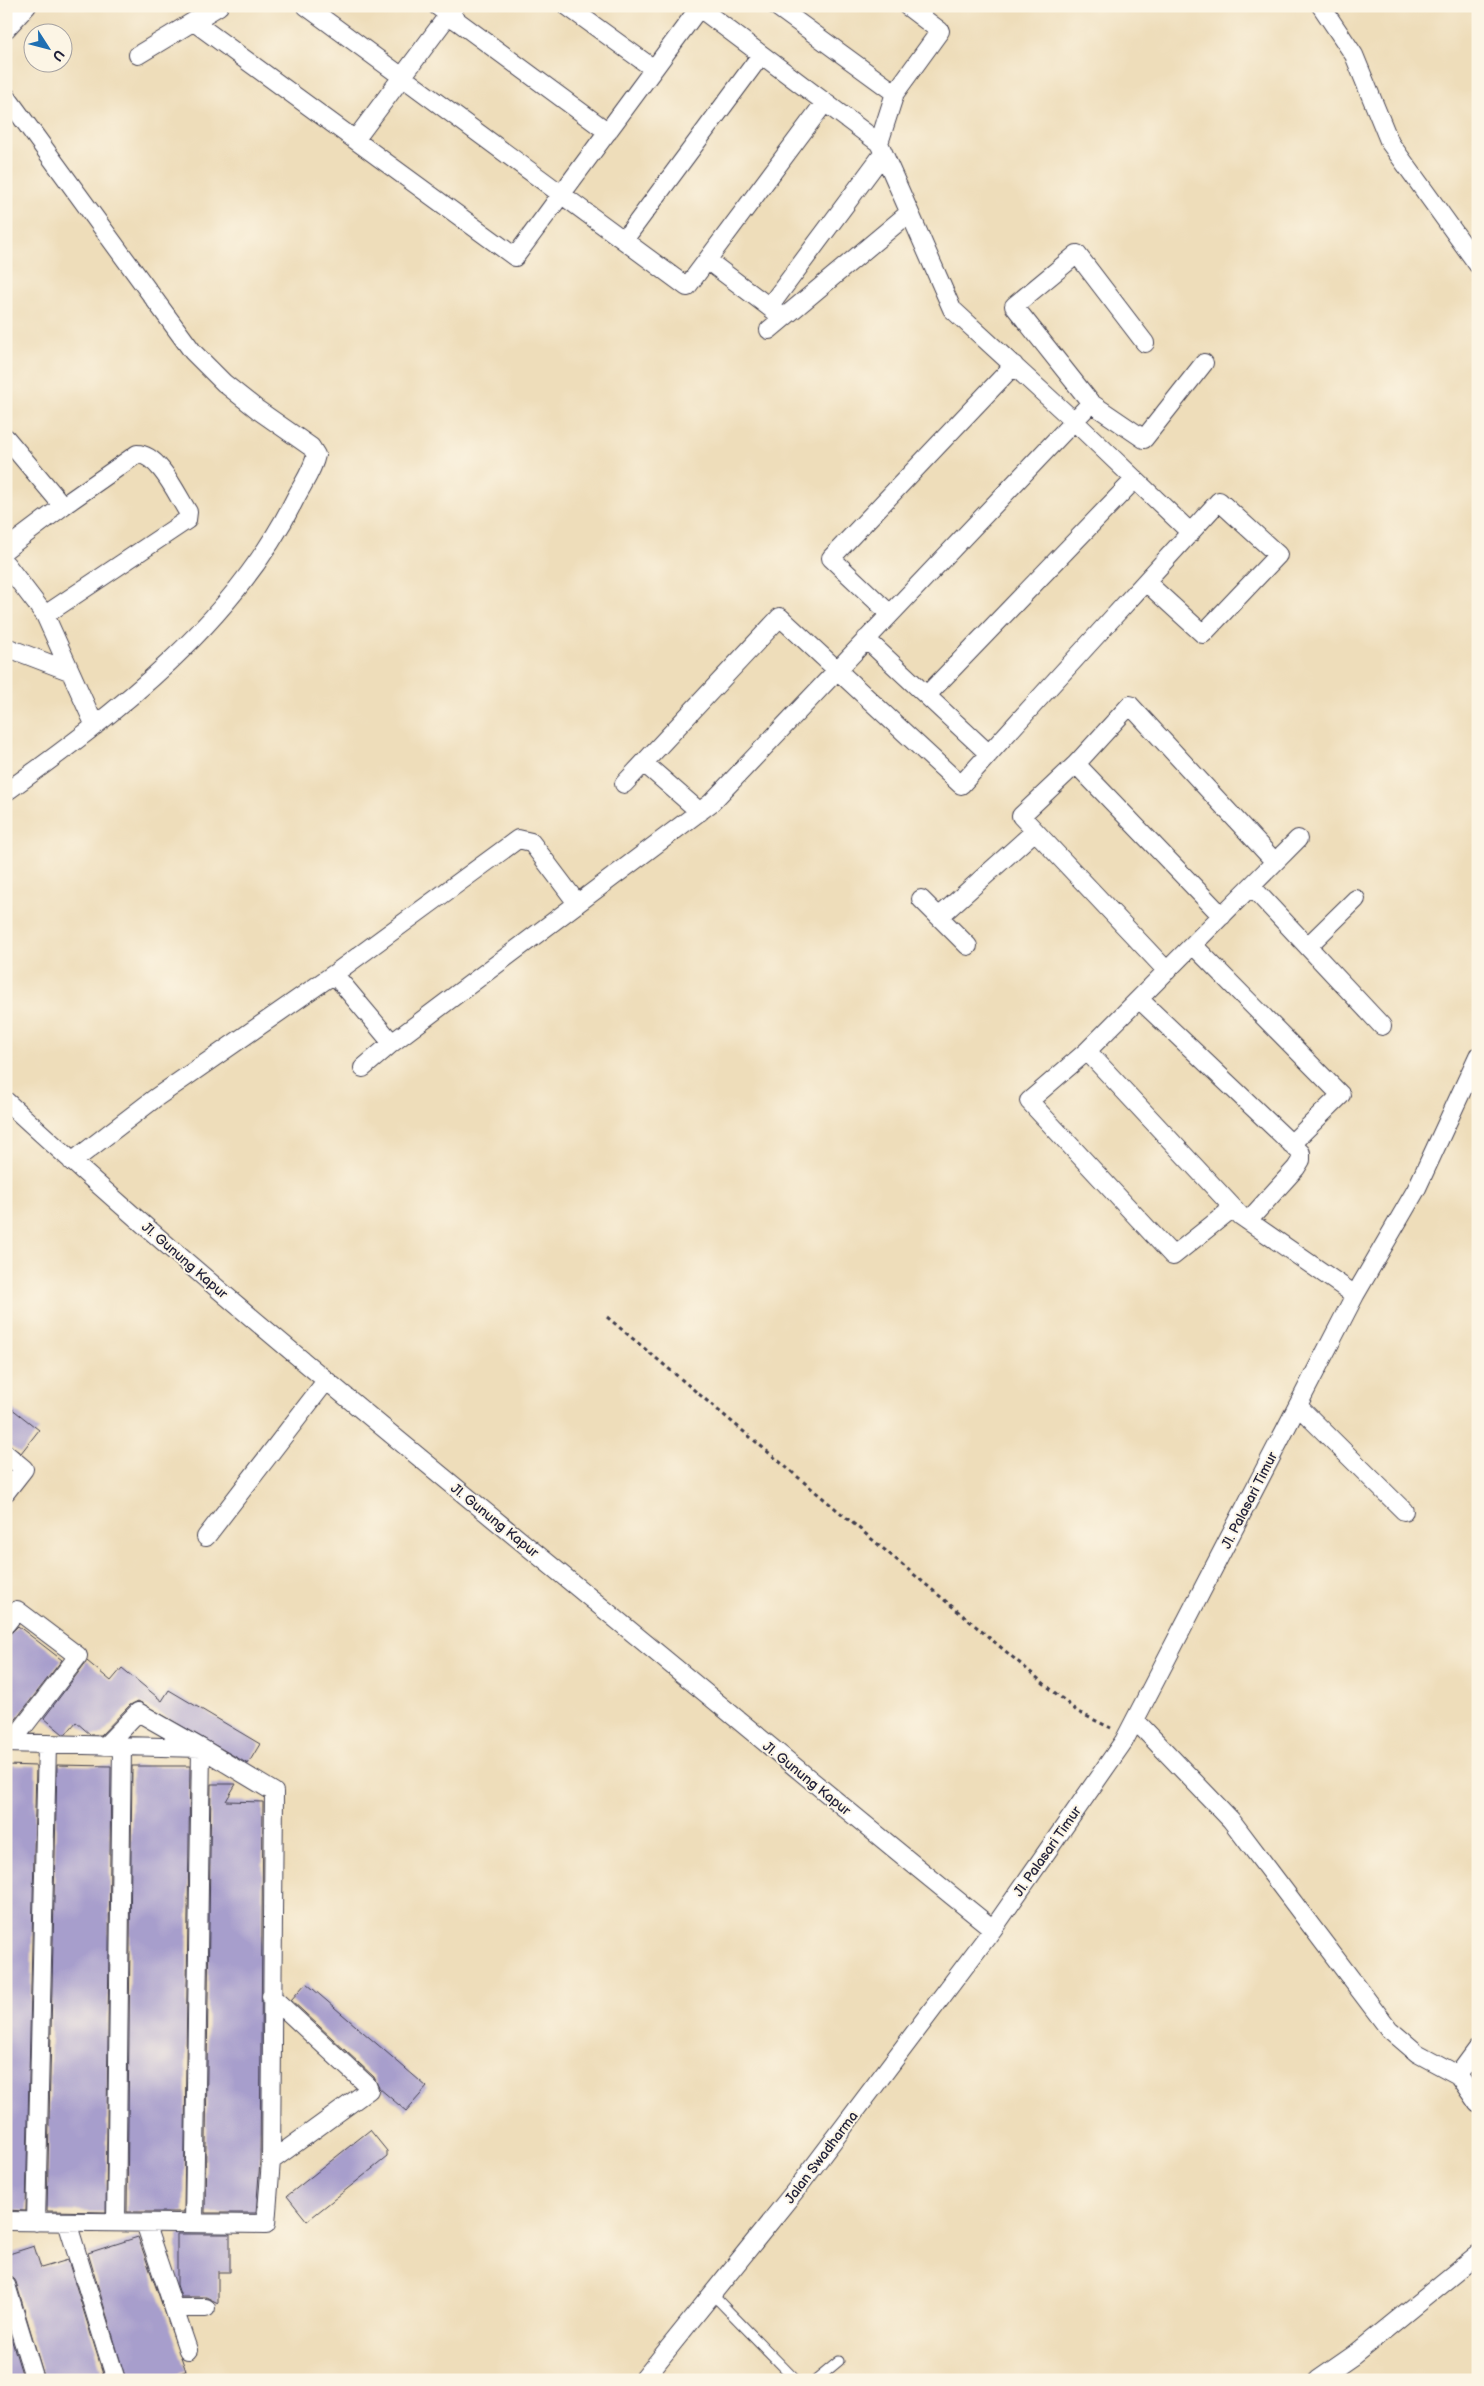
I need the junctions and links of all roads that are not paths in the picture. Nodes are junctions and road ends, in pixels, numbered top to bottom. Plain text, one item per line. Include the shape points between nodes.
1 (27, 6) edge
2 (219, 6) edge
3 (306, 6) edge
4 (567, 6) edge
5 (776, 6) edge
6 (906, 6) edge
7 (1321, 6) edge
8 (698, 7) edge
9 (447, 9) edge
10 (194, 22) junction
11 (6, 29) edge
12 (138, 55) dead end
13 (761, 55) junction
14 (654, 69) junction
15 (402, 77) junction
16 (895, 93) junction
17 (6, 96) edge
18 (825, 102) junction
19 (608, 132) junction
20 (355, 140) junction
21 (881, 148) junction
22 (562, 194) junction
23 (910, 213) junction
24 (624, 240) junction
25 (707, 260) junction
26 (1478, 265) edge
27 (769, 307) junction
28 (783, 318) junction
29 (768, 330) dead end
30 (1145, 343) dead end
31 (1204, 362) dead end
32 (1014, 365) junction
33 (1091, 403) junction
34 (1074, 421) junction
35 (6, 438) edge
36 (1135, 479) junction
37 (63, 506) junction
38 (1191, 533) junction
39 (6, 549) edge
40 (6, 564) edge
41 (1146, 582) junction
42 (890, 614) junction
43 (45, 615) junction
44 (866, 639) junction
45 (6, 647) edge
46 (836, 670) junction
47 (69, 671) junction
48 (926, 695) junction
49 (95, 726) junction
50 (989, 754) junction
51 (644, 763) junction
52 (1076, 764) junction
53 (624, 784) dead end
54 (6, 792) edge
55 (700, 812) junction
56 (1035, 831) junction
57 (1298, 839) dead end
58 (1275, 862) junction
59 (1251, 886) junction
60 (921, 899) dead end
61 (1356, 899) dead end
62 (577, 903) junction
63 (1222, 916) junction
64 (939, 917) junction
65 (1193, 945) junction
66 (968, 946) dead end
67 (1308, 946) junction
68 (1167, 971) junction
69 (334, 974) junction
70 (1139, 999) junction
71 (1382, 1026) dead end
72 (392, 1043) junction
73 (1087, 1051) junction
74 (1478, 1056) edge
75 (363, 1068) dead end
76 (6, 1101) edge
77 (1291, 1144) junction
78 (72, 1162) junction
79 (1233, 1208) junction
80 (1248, 1221) junction
81 (1355, 1295) junction
82 (326, 1381) junction
83 (1298, 1406) junction
84 (6, 1454) edge
85 (6, 1492) edge
86 (1404, 1511) dead end
87 (206, 1537) dead end
88 (6, 1624) edge
89 (1131, 1728) junction
90 (8, 1743) edge
91 (47, 1744) junction
92 (114, 1746) junction
93 (201, 1748) junction
94 (993, 1929) junction
95 (271, 1996) junction
96 (1478, 2048) edge
97 (1458, 2075) junction
98 (1478, 2104) edge
99 (271, 2162) junction
100 (6, 2221) edge
101 (36, 2222) junction
102 (67, 2222) junction
103 (116, 2222) junction
104 (145, 2223) junction
105 (194, 2224) junction
106 (1478, 2254) edge
107 (6, 2285) edge
108 (712, 2294) junction
109 (174, 2308) junction
110 (206, 2308) dead end
111 (188, 2350) dead end
112 (839, 2361) dead end
113 (35, 2380) edge
114 (116, 2380) edge
115 (643, 2380) edge
116 (796, 2380) edge
117 (816, 2380) edge
118 (1318, 2380) edge

1 - 11 street
2 - 10 street
3 - 15 street
4 - 14 street
5 - 16 street
6 - 16 street via 940,31
7 - 26 street via 1354,55 1390,144
8 - 13 street
8 - 14 street
9 - 15 street
9 - 19 street
10 - 12 street
10 - 20 street
13 - 18 street
13 - 24 street
14 - 19 street
15 - 20 street
15 - 22 street
16 - 21 street
17 - 49 street via 193,352 224,384 311,447 316,455 278,533 238,589 177,656
18 - 21 street
18 - 25 street
19 - 22 street
20 - 22 street via 515,257
21 - 23 street
21 - 27 street
22 - 24 street
23 - 28 street
23 - 32 street via 952,309
24 - 25 street via 687,286
25 - 27 street
27 - 28 street
28 - 29 street
30 - 33 street via 1077,254 1014,306
31 - 33 street via 1144,439
32 - 34 street
32 - 42 street via 832,558
33 - 34 street
34 - 36 street
34 - 42 street
35 - 37 street
36 - 38 street
36 - 48 street
37 - 39 street
37 - 43 street via 137,454 142,454 159,466 188,517
38 - 41 street
38 - 41 street via 1219,501 1278,555 1203,634
40 - 43 street
41 - 50 street
42 - 44 street
43 - 47 street
44 - 46 street
44 - 48 street
45 - 47 street
46 - 50 street via 960,786
46 - 51 street via 780,617
46 - 55 street
47 - 49 street
48 - 50 street
49 - 54 street
51 - 53 street
51 - 55 street
52 - 56 street via 1020,816
52 - 58 street via 1130,705
52 - 63 street
55 - 62 street
56 - 64 street
56 - 68 street
57 - 58 street
58 - 59 street
59 - 63 street
59 - 67 street
60 - 64 street
61 - 67 street
62 - 69 street via 531,842 518,839
62 - 72 street
63 - 65 street
64 - 66 street
65 - 68 street
65 - 77 street via 1341,1095
67 - 71 street
68 - 70 street
69 - 72 street
69 - 78 street via 154,1099
70 - 73 street
70 - 77 street
72 - 75 street
73 - 79 street
73 - 79 street via 1029,1101 1173,1256
74 - 81 street, Jl. Palasari Timur via 1416,1190
76 - 78 street, Jl. Gunung Kapur
77 - 80 street via 1301,1153 1301,1160
78 - 82 street, Jl. Gunung Kapur
79 - 80 street
80 - 81 street
81 - 83 street, Jl. Palasari Timur
82 - 87 street
82 - 94 street, Jl. Gunung Kapur
83 - 86 street
83 - 89 street, Jl. Palasari Timur
84 - 85 street via 24,1469
88 - 90 street via 17,1610 78,1656
89 - 94 street, Jl. Palasari Timur
89 - 97 street via 1231,1820 1389,2029 1417,2052
90 - 91 street
91 - 92 street
91 - 101 street
92 - 93 street
92 - 93 street via 138,1712
92 - 103 street
93 - 95 street via 274,1792
93 - 105 street
94 - 108 street, Jalan Swadharma via 799,2186
95 - 99 street
95 - 99 street via 369,2090
96 - 97 street
97 - 98 street
99 - 105 street via 266,2224
100 - 101 street
101 - 102 street
102 - 103 street
102 - 114 street
103 - 104 street
104 - 105 street
104 - 109 street
106 - 118 street via 1354,2355
107 - 113 street
108 - 115 street, Jalan Swadharma
108 - 116 lane
109 - 110 street
109 - 111 street
112 - 117 lane

